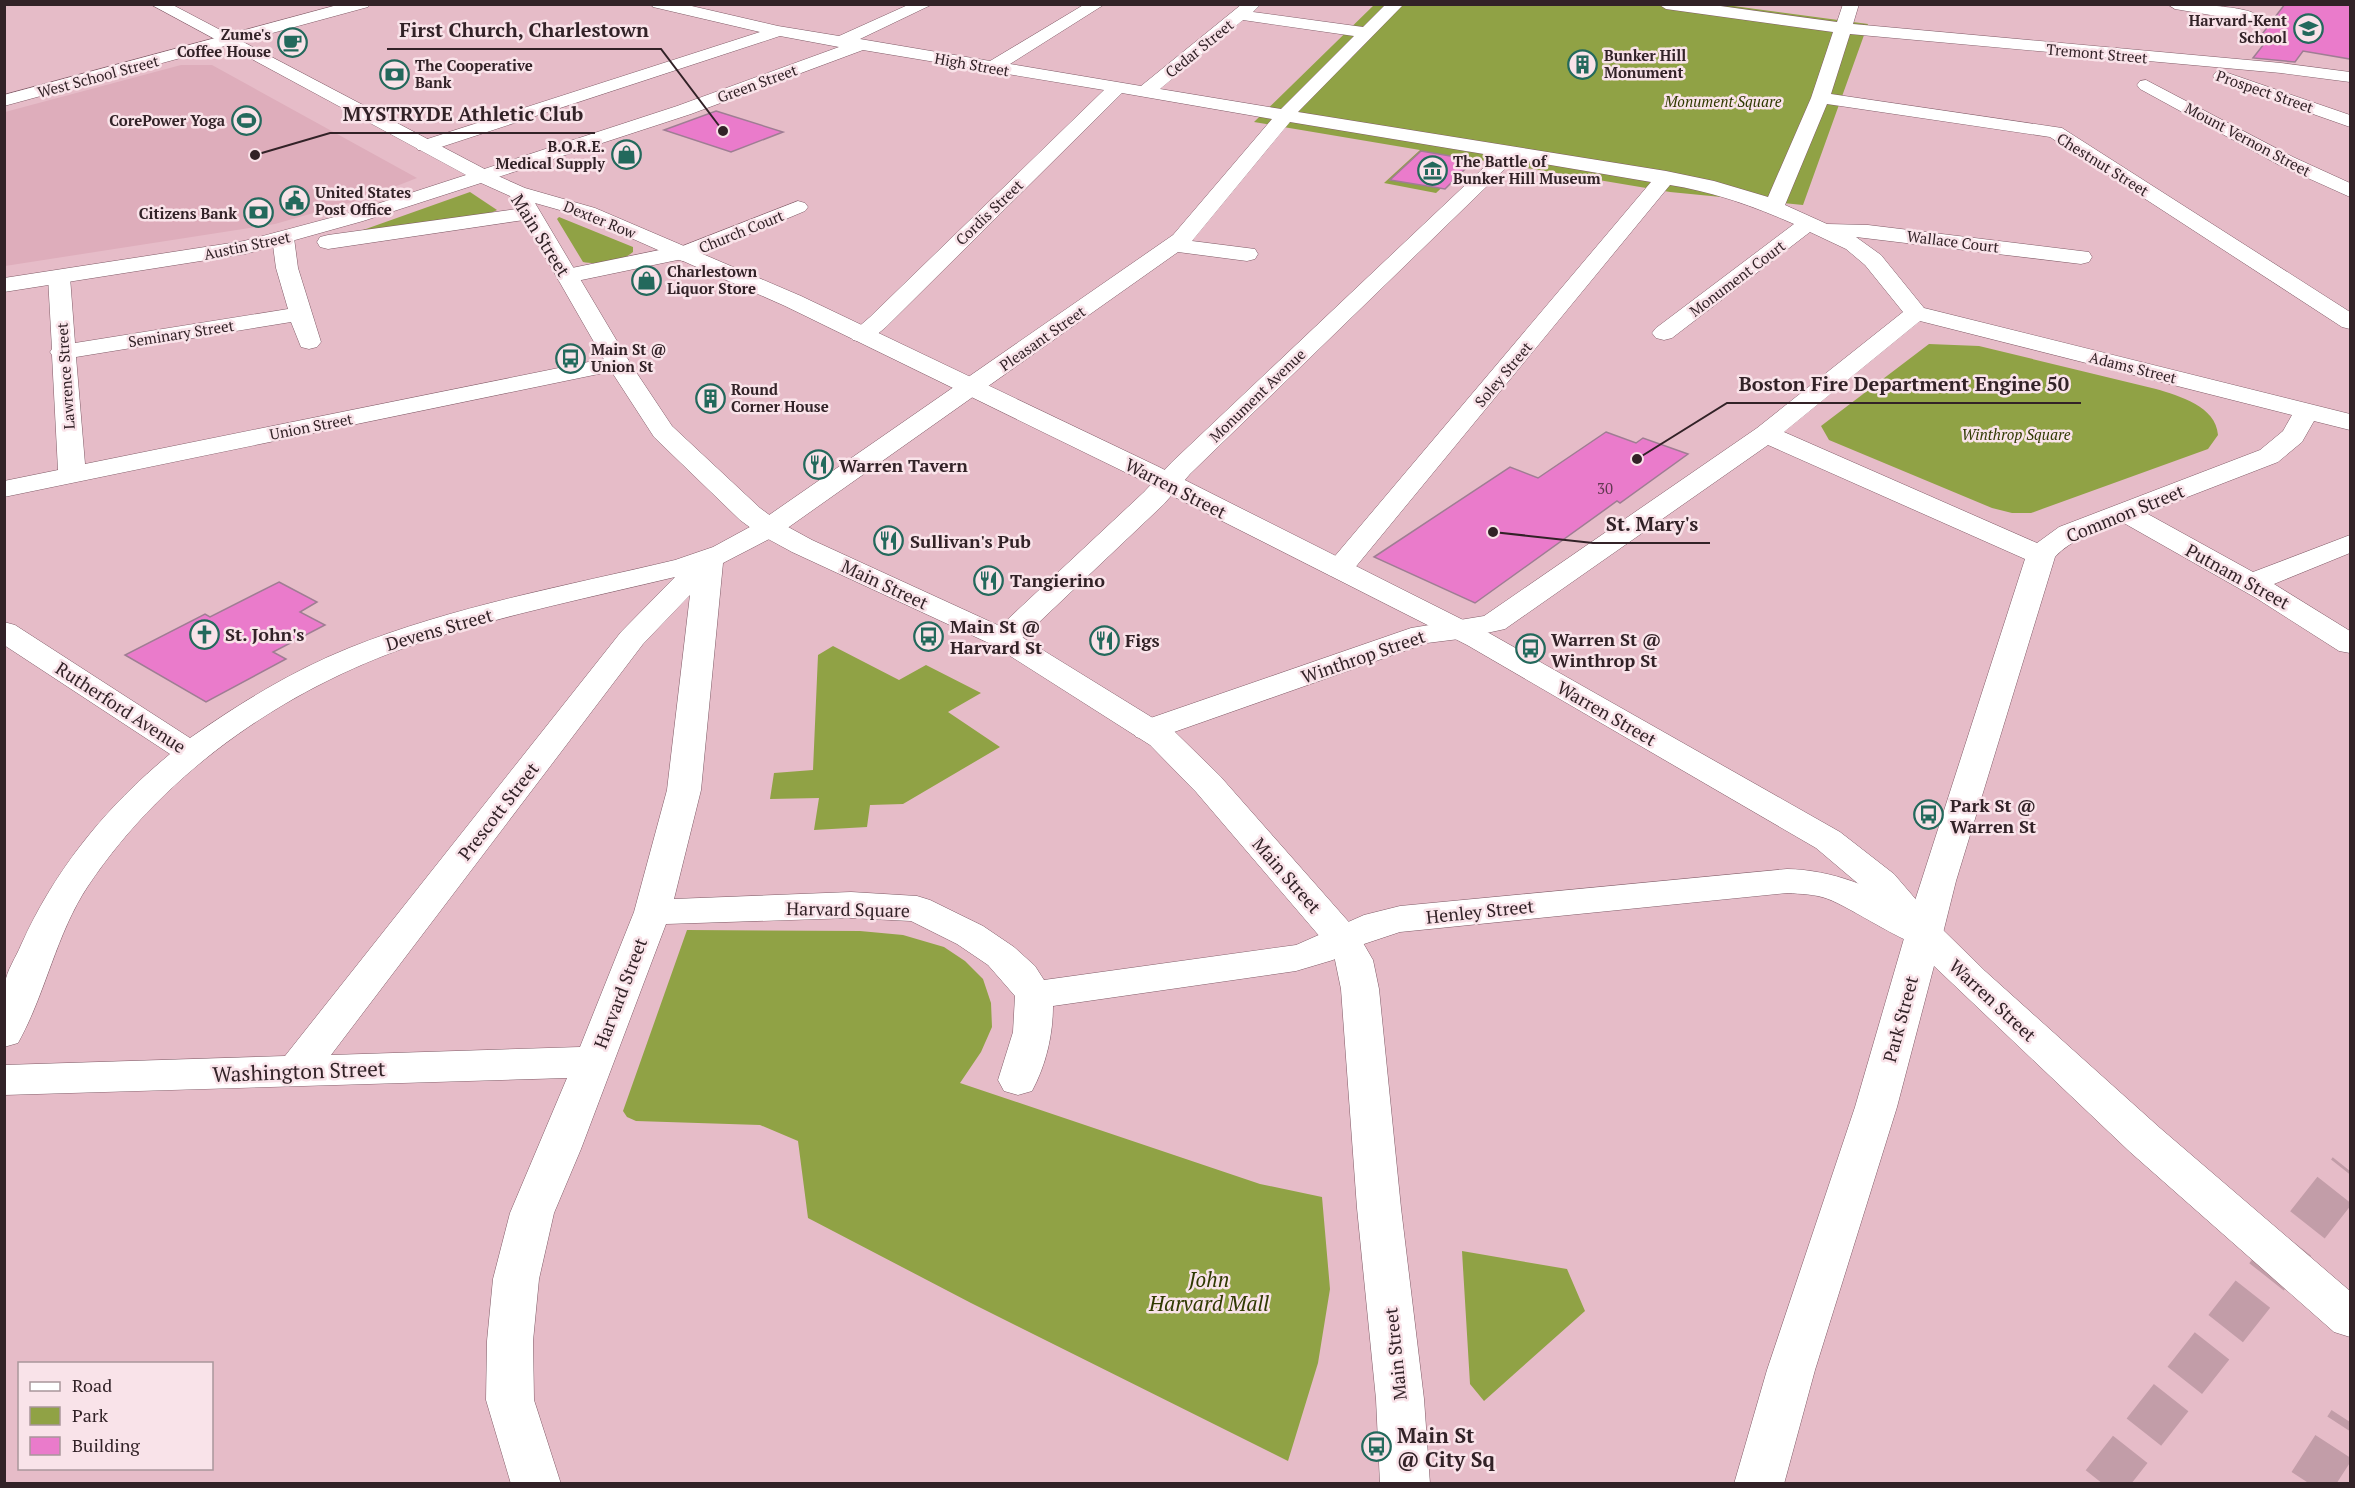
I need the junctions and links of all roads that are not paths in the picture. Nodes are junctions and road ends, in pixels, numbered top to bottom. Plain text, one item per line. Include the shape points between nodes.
1 (362, 4) edge
2 (926, 4) edge
3 (1096, 4) edge
4 (1396, 4) edge
5 (1666, 4) edge
6 (1851, 4) edge
7 (2175, 4) edge
8 (162, 5) edge
9 (673, 6) edge
10 (1246, 10) edge
11 (2252, 17) dead end
12 (1843, 28) junction
13 (778, 31) junction
14 (1366, 33) junction
15 (226, 41) junction
16 (840, 42) junction
17 (860, 45) junction
18 (2180, 61) junction
19 (991, 68) junction
20 (2350, 77) edge
21 (2146, 85) dead end
22 (1117, 88) junction
23 (1145, 92) junction
24 (1820, 98) junction
25 (4, 101) edge
26 (1286, 115) junction
27 (2350, 121) edge
28 (425, 146) junction
29 (1511, 152) junction
30 (482, 176) junction
31 (1666, 177) junction
32 (2350, 190) edge
33 (524, 202) junction
34 (798, 207) dead end
35 (1774, 207) junction
36 (1817, 226) junction
37 (284, 242) junction
38 (1173, 246) junction
39 (681, 254) junction
40 (1247, 254) dead end
41 (2080, 257) dead end
42 (567, 276) junction
43 (58, 277) junction
44 (4, 285) edge
45 (1916, 313) junction
46 (300, 314) junction
47 (2350, 322) edge
48 (1664, 333) dead end
49 (861, 335) junction
50 (309, 342) dead end
51 (62, 352) junction
52 (618, 363) junction
53 (972, 387) junction
54 (2307, 411) junction
55 (2350, 422) edge
56 (1766, 434) junction
57 (72, 474) junction
58 (1167, 483) junction
59 (4, 489) edge
60 (2123, 512) junction
61 (769, 528) junction
62 (2350, 543) edge
63 (2041, 555) junction
64 (709, 559) junction
65 (1339, 569) junction
66 (2251, 583) junction
67 (1460, 630) junction
68 (4, 631) edge
69 (1004, 639) junction
70 (2350, 644) edge
71 (1148, 730) junction
72 (192, 754) junction
73 (652, 912) junction
74 (1924, 933) junction
75 (1342, 938) junction
76 (1034, 995) junction
77 (4, 1033) edge
78 (593, 1062) junction
79 (296, 1071) junction
80 (4, 1080) edge
81 (1018, 1080) dead end
82 (2350, 1318) edge
83 (536, 1484) edge
84 (1405, 1484) edge
85 (1759, 1484) edge

1 - 15 street, West School Street
2 - 16 street
3 - 19 street
4 - 14 street
5 - 12 street
6 - 12 street
7 - 11 street
8 - 15 street, Main Street
9 - 13 street, High Street
10 - 14 street
10 - 23 street, Cedar Street
12 - 18 street, Tremont Street
12 - 24 street
13 - 16 street, High Street
13 - 28 street
14 - 26 street
15 - 25 street, West School Street
15 - 28 street, Main Street
16 - 17 street, High Street
17 - 19 street, High Street
17 - 30 street, Green Street via 684,110
18 - 20 street, Tremont Street
18 - 27 street, Prospect Street
19 - 22 street, High Street
21 - 32 street, Mount Vernon Street
22 - 23 street, High Street
22 - 49 street, Cordis Street
23 - 26 street, High Street
24 - 35 street
24 - 47 street, Chestnut Street via 2055,132
26 - 29 street
26 - 38 street, Pleasant Street
28 - 30 street, Main Street
29 - 31 street
29 - 58 street, Monument Avenue
30 - 33 street, Main Street
30 - 37 street, Austin Street
31 - 35 street
31 - 65 street, Soley Street
33 - 37 street via 362,238
33 - 39 street, Dexter Row via 588,212
33 - 42 street, Main Street
34 - 39 street, Church Court
35 - 36 street
36 - 41 street, Wallace Court
36 - 45 street via 1866,253
36 - 48 street, Monument Court
37 - 43 street, Austin Street
37 - 46 street
38 - 40 street
38 - 53 street, Pleasant Street
39 - 42 street, Church Court
39 - 49 street, Warren Street via 794,301
42 - 52 street, Main Street
43 - 44 street, Austin Street
43 - 51 street, Lawrence Street
45 - 54 street, Adams Street
45 - 56 street, Winthrop Street
46 - 50 street
46 - 51 street, Seminary Street
49 - 53 street, Warren Street
51 - 57 street, Lawrence Street
52 - 57 street, Union Street
52 - 61 street, Main Street via 663,431
53 - 58 street, Warren Street
53 - 61 street, Pleasant Street
54 - 55 street, Adams Street
54 - 60 street, Common Street via 2294,436 2269,456
56 - 63 street
56 - 67 street, Winthrop Street via 1494,623
57 - 59 street, Union Street
58 - 65 street, Warren Street
58 - 69 street, Monument Avenue
60 - 63 street, Common Street via 2068,533
60 - 66 street, Putnam Street
61 - 64 street
61 - 69 street, Main Street
62 - 66 street
63 - 74 street, Park Street
64 - 72 street, Devens Street via 469,618 376,647 290,690 237,721
64 - 73 street, Harvard Street via 684,790
64 - 79 street, Prescott Street via 632,638
65 - 67 street, Warren Street
66 - 70 street, Putnam Street
67 - 71 street, Winthrop Street via 1422,634
67 - 74 street, Warren Street via 1828,840 1881,883
68 - 72 street, Rutherford Avenue
69 - 71 street, Main Street
71 - 75 street, Main Street via 1172,746
72 - 77 street, Rutherford Avenue via 123,817 75,878 39,948
73 - 76 street, Harvard Square via 851,905 917,909 970,935 1001,956
73 - 78 street, Harvard Street
74 - 75 street, Henley Street via 1855,894 1801,881 1400,919
74 - 82 street, Warren Street via 2145,1140
74 - 85 street, Park Street via 1876,1107 1791,1370
75 - 76 street, Henley Street via 1320,951 1296,958
75 - 84 street, Main Street via 1354,960 1360,989
76 - 81 street via 1033,1032
78 - 79 street, Washington Street
78 - 83 street, Harvard Street via 532,1213 516,1279 510,1400
79 - 80 street, Washington Street

